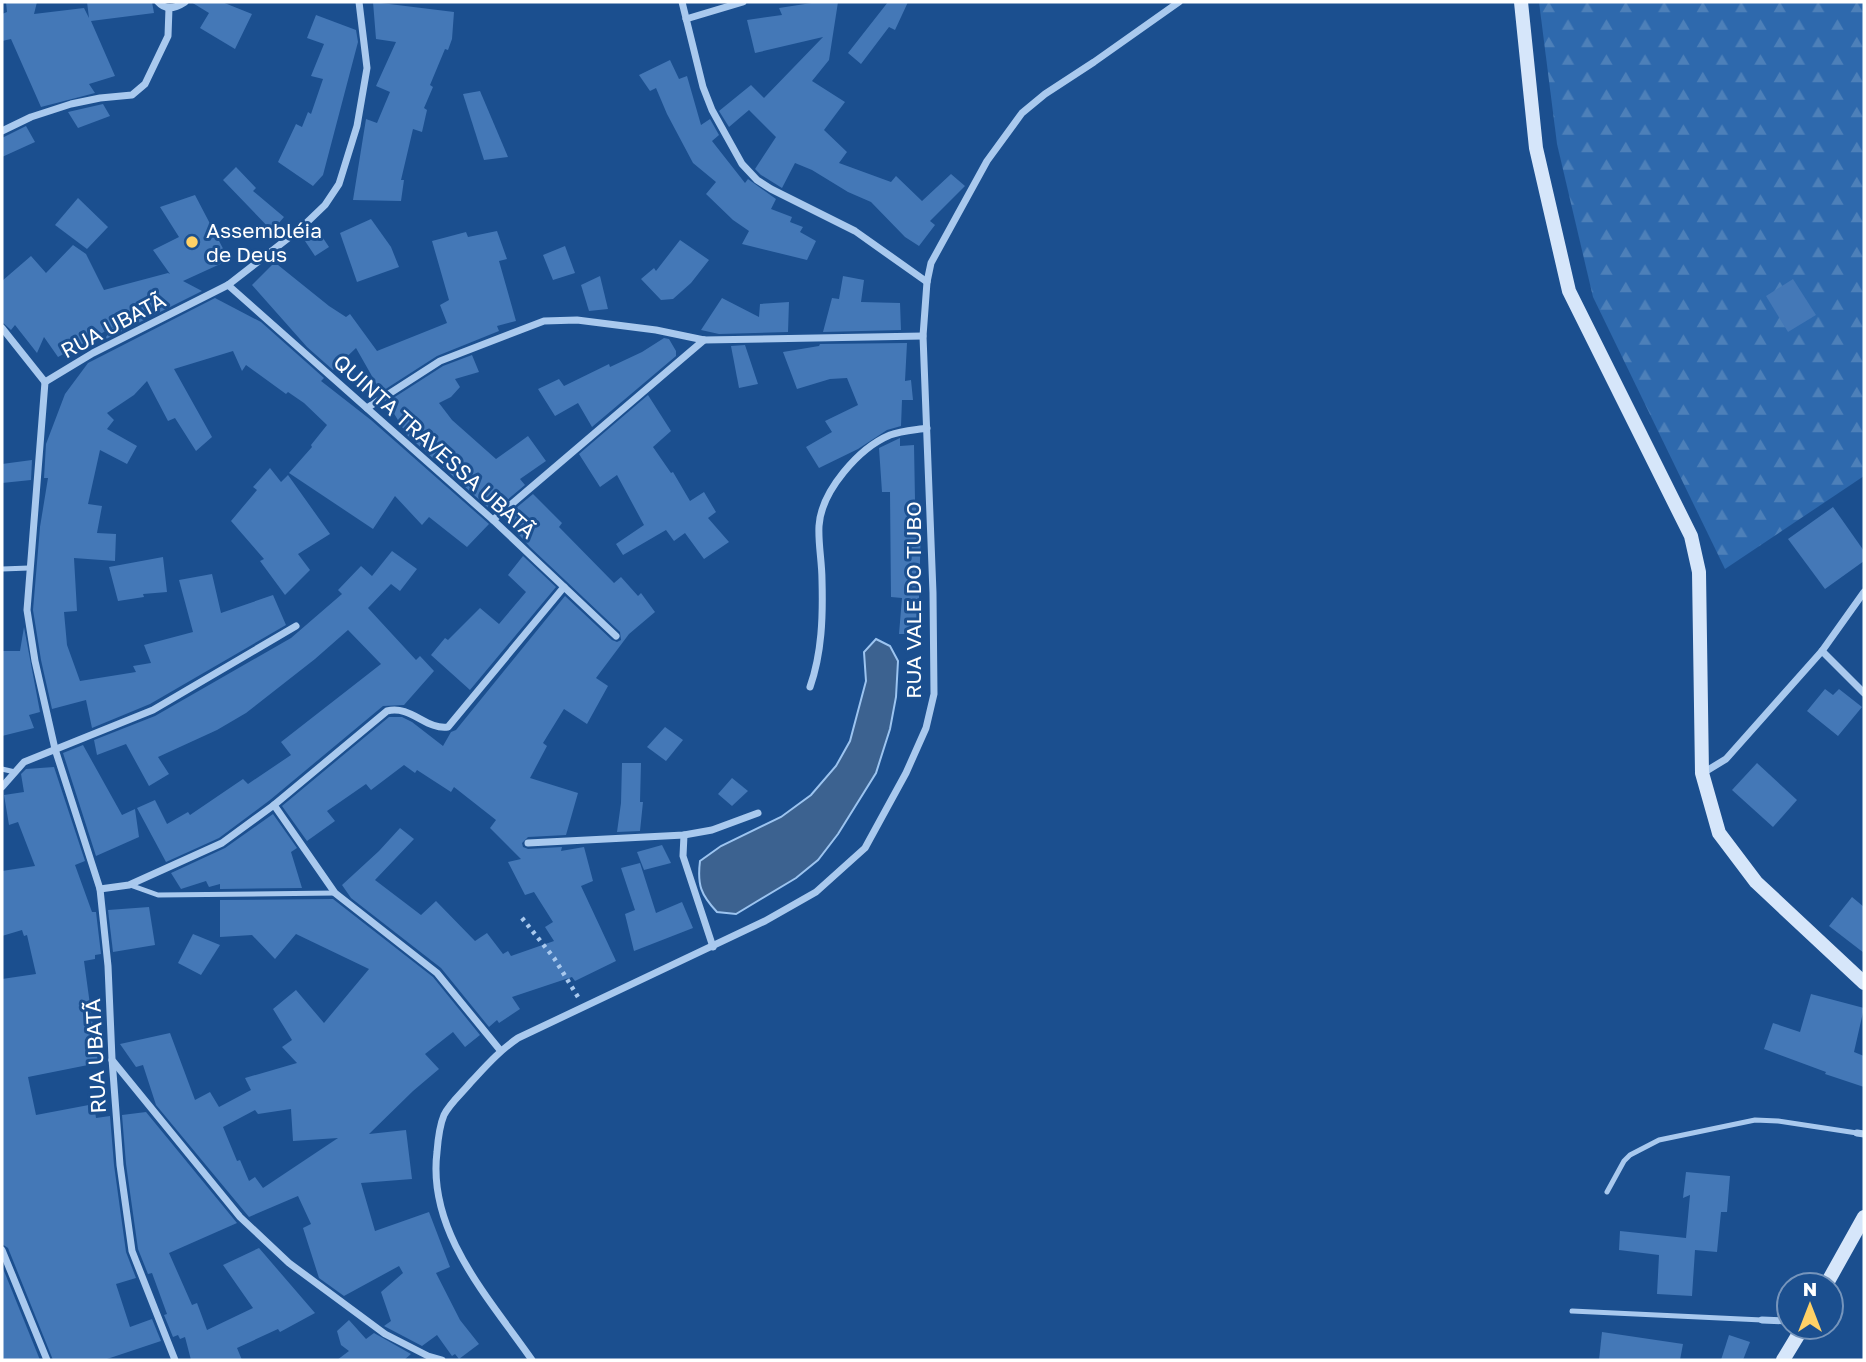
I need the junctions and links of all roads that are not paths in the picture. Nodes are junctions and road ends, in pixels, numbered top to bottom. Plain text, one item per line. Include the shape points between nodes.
1 (158, 2) edge
2 (185, 2) edge
3 (359, 2) edge
4 (682, 2) edge
5 (743, 2) edge
6 (1179, 2) edge
7 (1521, 2) edge
8 (169, 8) junction
9 (686, 19) junction
10 (2, 131) edge
11 (927, 282) junction
12 (228, 285) junction
13 (2, 328) edge
14 (922, 336) junction
15 (705, 340) junction
16 (46, 382) junction
17 (368, 408) junction
18 (927, 428) junction
19 (493, 520) junction
20 (29, 568) junction
21 (2, 569) edge
22 (564, 587) junction
23 (1864, 592) edge
24 (296, 626) dead end
25 (616, 636) dead end
26 (1822, 651) junction
27 (810, 687) dead end
28 (1864, 693) edge
29 (55, 749) junction
30 (2, 769) edge
31 (15, 772) junction
32 (1702, 774) junction
33 (2, 787) edge
34 (274, 806) junction
35 (758, 813) dead end
36 (684, 835) junction
37 (528, 843) dead end
38 (130, 885) junction
39 (100, 889) junction
40 (335, 893) junction
41 (713, 947) junction
42 (1864, 983) edge
43 (500, 1050) junction
44 (112, 1059) junction
45 (1861, 1133) edge
46 (1606, 1192) dead end
47 (1864, 1217) edge
48 (2, 1250) edge
49 (1834, 1271) edge
50 (1572, 1311) dead end
51 (1762, 1320) joint
52 (1775, 1320) edge
53 (1794, 1341) edge
54 (47, 1360) edge
55 (175, 1360) edge
56 (442, 1360) edge
57 (532, 1360) edge
58 (1783, 1360) edge

1 - 8 street
2 - 8 street
3 - 12 street, RUA UBATÃ via 367,68 357,126 339,184 300,229
4 - 9 street
5 - 9 street
6 - 11 street, RUA VALE DO TUBO via 1022,113 987,161 939,247
7 - 32 main road via 1536,148 1569,291 1696,554
8 - 10 street via 168,36 145,84 132,95 71,104
9 - 11 street via 708,99 742,164 771,189 855,231
11 - 14 street, RUA VALE DO TUBO
12 - 16 street, RUA UBATÃ
12 - 17 street, QUINTA TRAVESSA UBATÃ
13 - 16 street
14 - 15 street
14 - 18 street, RUA VALE DO TUBO
15 - 17 street via 577,320 544,321 440,361
15 - 19 street
16 - 20 street, RUA UBATÃ
17 - 19 street, QUINTA TRAVESSA UBATÃ
18 - 27 street via 891,435 855,458 823,507 819,525 820,640
18 - 41 street, RUA VALE DO TUBO via 934,694 926,728 865,848 816,892
19 - 22 street, QUINTA TRAVESSA UBATÃ
20 - 21 lane
20 - 29 street, RUA UBATÃ via 27,610
22 - 25 street, QUINTA TRAVESSA UBATÃ
22 - 34 street via 448,727 406,710 387,711
23 - 26 street
24 - 29 street via 153,710
26 - 28 street
26 - 32 street via 1726,759
29 - 31 street via 24,762
29 - 39 street, RUA UBATÃ
30 - 31 lane
31 - 33 street
32 - 42 main road via 1719,833 1756,882
34 - 38 street via 222,843
34 - 40 street
35 - 36 street
36 - 37 street
36 - 41 street via 683,856
38 - 39 street
38 - 40 lane via 158,895
39 - 44 street, RUA UBATÃ
40 - 43 street via 437,973
41 - 43 street, RUA VALE DO TUBO via 530,1031
43 - 57 street, RUA VALE DO TUBO via 446,1112 435,1176 449,1234
44 - 55 street, RUA UBATÃ via 132,1251
44 - 56 street via 240,1216 289,1263 385,1334
45 - 46 lane via 1755,1120 1659,1140 1630,1154
47 - 49 main road
48 - 54 street
50 - 51 lane
51 - 52 street
53 - 58 main road

